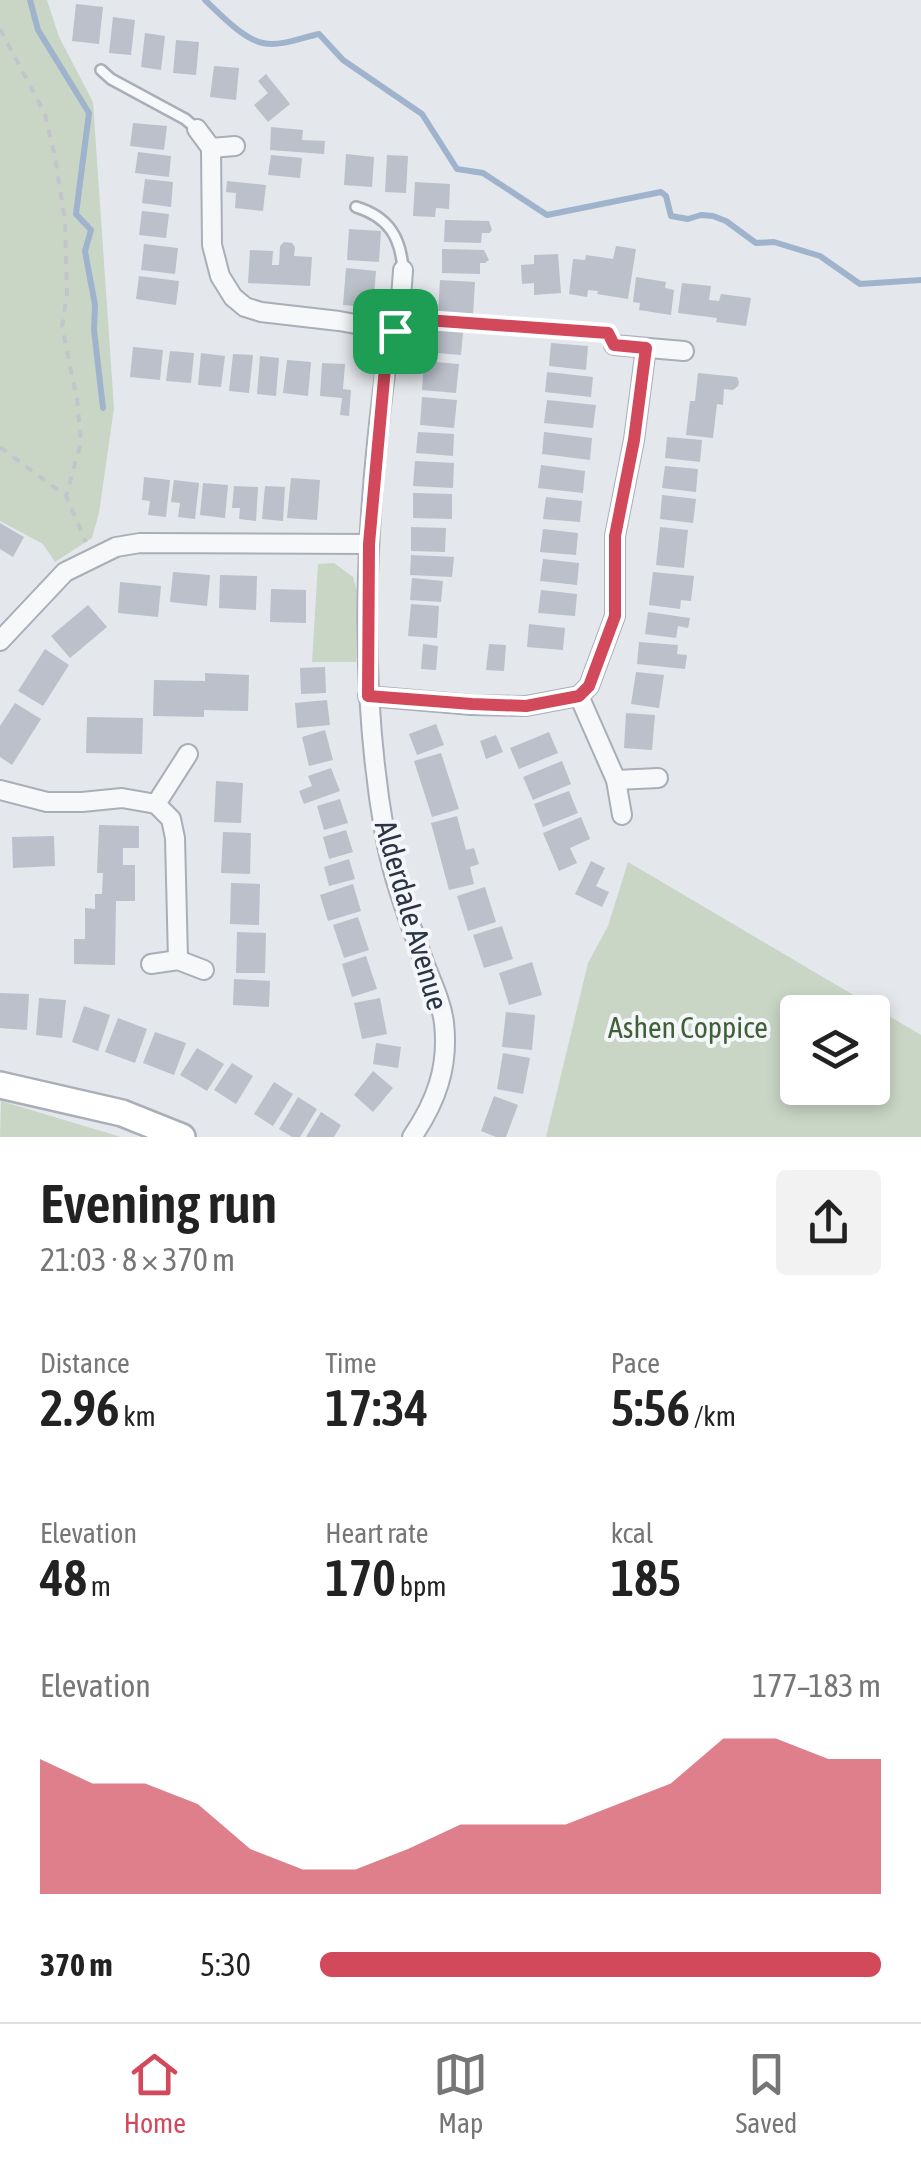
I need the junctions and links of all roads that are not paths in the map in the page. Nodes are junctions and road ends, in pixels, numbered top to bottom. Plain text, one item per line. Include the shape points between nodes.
1 (101, 70) dead end
2 (196, 129) joint
3 (235, 146) dead end
4 (211, 148) junction
5 (356, 208) dead end
6 (404, 270) joint
7 (396, 324) junction
8 (614, 345) road end
9 (646, 348) junction
10 (684, 350) dead end
11 (369, 544) junction
12 (0, 642) edge
13 (368, 696) junction
14 (579, 696) junction
15 (188, 754) dead end
16 (658, 778) dead end
17 (616, 780) junction
18 (0, 790) edge
19 (156, 804) junction
20 (622, 815) dead end
21 (178, 960) junction
22 (152, 964) dead end
23 (204, 970) dead end
24 (0, 1085) edge
25 (182, 1137) edge
26 (412, 1137) edge

1 - 2 lane
2 - 4 street
3 - 4 street
4 - 7 street via 212,245 233,297 261,312
5 - 6 lane via 392,230
6 - 7 street, Alderdale Avenue
7 - 11 street, Alderdale Avenue via 385,368
8 - 9 street
9 - 10 street
9 - 14 street via 615,536 615,616 589,686
11 - 12 street via 116,548 65,572
11 - 13 street, Alderdale Avenue
13 - 14 street via 526,706
13 - 26 street, Alderdale Avenue via 386,840 444,1021 440,1084
14 - 17 street
15 - 19 street
16 - 17 street
17 - 20 street
18 - 19 street via 47,802 122,798
19 - 21 street via 171,819 175,838
21 - 22 street
21 - 23 street
24 - 25 street via 122,1112

